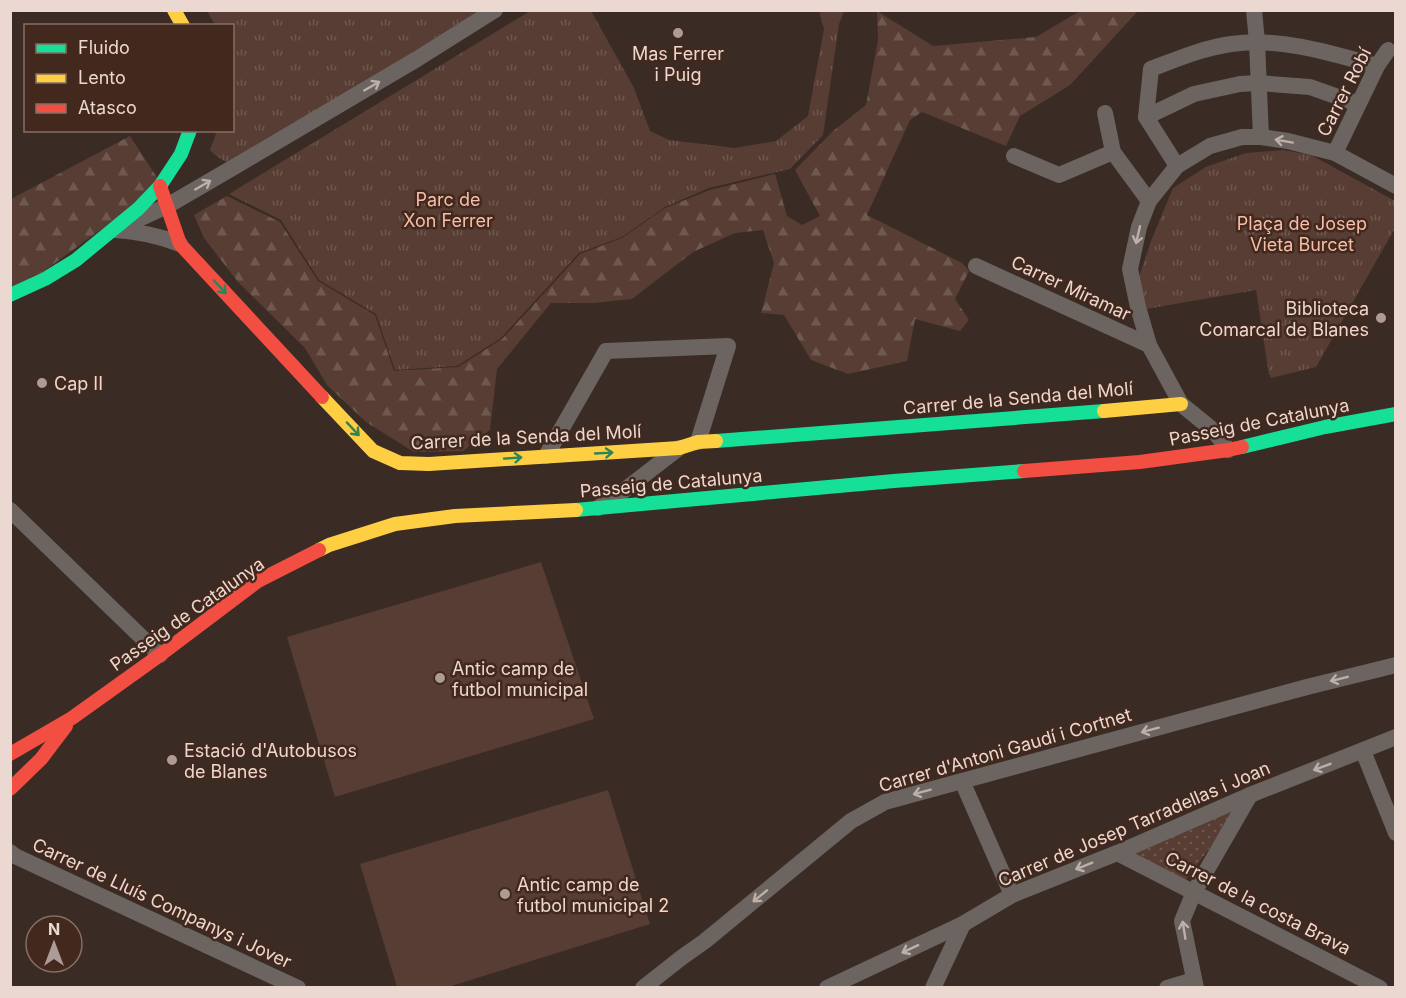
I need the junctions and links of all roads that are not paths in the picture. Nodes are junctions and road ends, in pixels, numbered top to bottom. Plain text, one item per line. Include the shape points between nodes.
1 (174, 10) edge
2 (495, 10) edge
3 (1254, 10) edge
4 (182, 24) edge
5 (1257, 42) junction
6 (1388, 50) dead end
7 (1377, 66) junction
8 (1258, 83) junction
9 (1358, 104) junction
10 (1105, 113) dead end
11 (1146, 117) junction
12 (189, 132) edge
13 (1261, 137) junction
14 (1113, 152) junction
15 (1335, 153) junction
16 (1014, 156) dead end
17 (1177, 166) junction
18 (160, 186) junction
19 (1395, 186) edge
20 (1149, 201) junction
21 (167, 206) junction
22 (114, 230) junction
23 (180, 244) junction
24 (976, 266) dead end
25 (10, 295) edge
26 (1149, 345) junction
27 (1181, 404) junction
28 (1395, 414) edge
29 (698, 442) junction
30 (679, 448) junction
31 (1228, 450) junction
32 (546, 456) junction
33 (598, 508) junction
34 (10, 510) edge
35 (160, 654) junction
36 (1395, 665) edge
37 (72, 718) junction
38 (1395, 737) edge
39 (1362, 751) junction
40 (10, 754) edge
41 (962, 781) junction
42 (10, 789) edge
43 (1250, 795) junction
44 (1395, 833) edge
45 (10, 852) edge
46 (1117, 853) junction
47 (1194, 892) junction
48 (1012, 895) junction
49 (963, 924) junction
50 (278, 983) edge
51 (1195, 984) edge
52 (298, 987) edge
53 (643, 987) edge
54 (828, 987) edge
55 (933, 987) edge
56 (1167, 987) edge
57 (1380, 987) edge

1 - 4 street
21 -> 2 street
3 - 5 street
5 - 7 street via 1321,50
5 - 8 street
5 - 11 street via 1229,44 1151,69
6 - 7 street, Carrer Robí
7 - 9 street, Carrer Robí
8 - 9 street via 1310,87
8 - 11 street via 1194,94
8 - 13 street
9 - 15 street, Carrer Robí
10 - 14 street
11 - 17 street
12 - 18 street via 182,154
15 -> 13 street
13 - 17 street via 1242,137 1210,146
14 - 16 street via 1059,175
14 - 20 street
15 - 19 street
17 - 20 street
18 - 21 street, Carrer de la Senda del Molí
18 - 22 street
20 -> 26 street via 1130,269
21 - 22 street
21 - 23 street, Carrer de la Senda del Molí
22 - 23 street, Carrer de la Senda del Molí via 163,237
22 - 25 street via 76,260
23 -> 32 street, Carrer de la Senda del Molí via 373,450 400,463
24 - 26 street, Carrer Miramar
26 - 27 street
27 - 29 street, Carrer de la Senda del Molí
27 - 31 street via 1214,430
28 - 31 street, Passeig de Catalunya
29 - 30 street, Carrer de la Senda del Molí
29 - 32 street via 728,346 606,351
32 -> 30 street, Carrer de la Senda del Molí
30 - 33 street, Carrer de la Senda del Molí
31 - 33 street, Passeig de Catalunya via 1140,462
33 - 35 street, Passeig de Catalunya via 455,516 395,524 329,545 258,581
34 - 35 street
35 - 37 street, Passeig de Catalunya
36 -> 41 street, Carrer d'Antoni Gaudí i Cortnet
37 - 40 street, Passeig de Catalunya
37 - 42 street via 41,759
38 - 39 street, Carrer de Josep Tarradellas i Joan
39 -> 43 street, Carrer de Josep Tarradellas i Joan
39 - 44 street
41 - 48 street
41 -> 53 street, Carrer d'Antoni Gaudí i Cortnet via 885,802 851,821
43 - 46 street, Carrer de Josep Tarradellas i Joan
43 - 47 street
45 - 50 street, Carrer de Lluís Companys i Jover
46 - 47 street, Carrer de la costa Brava
46 -> 48 street, Carrer de Josep Tarradellas i Joan
51 -> 47 street via 1182,921
47 - 57 street, Carrer de la costa Brava
48 - 49 street, Carrer de Josep Tarradellas i Joan
49 -> 54 street, Carrer de Josep Tarradellas i Joan
49 - 55 street
50 - 52 street, Carrer de Lluís Companys i Jover
51 - 56 street

